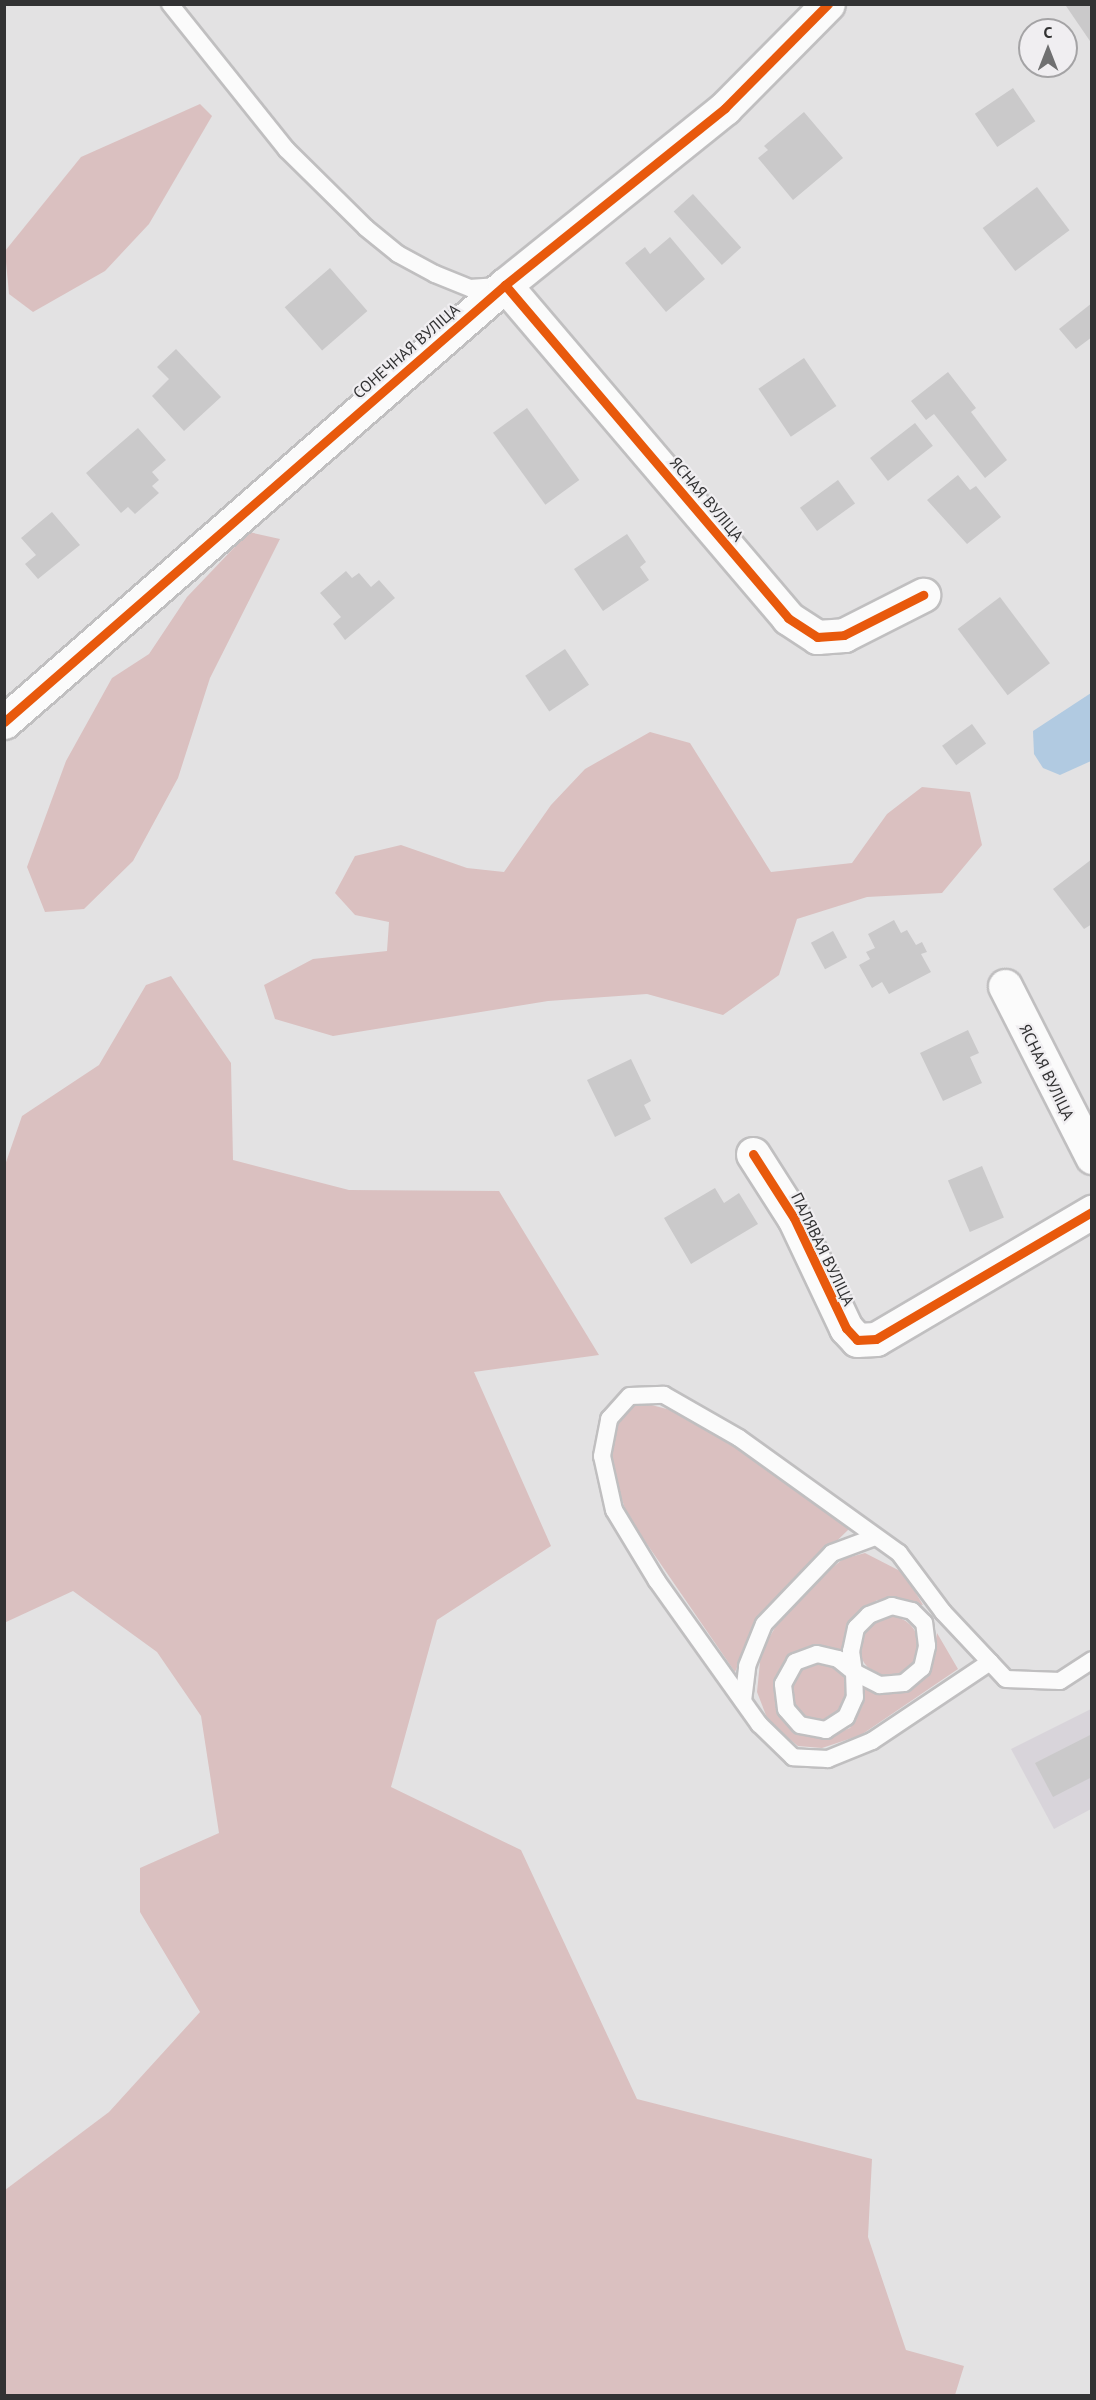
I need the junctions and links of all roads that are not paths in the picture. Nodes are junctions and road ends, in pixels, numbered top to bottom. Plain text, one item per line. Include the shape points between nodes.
1 (170, 4) edge
2 (828, 4) edge
3 (505, 285) junction
4 (923, 595) dead end
5 (4, 722) edge
6 (1005, 986) dead end
7 (753, 1154) dead end
8 (1092, 1157) edge
9 (1092, 1212) edge
10 (875, 1538) junction
11 (943, 1612) junction
12 (924, 1623) junction
13 (1092, 1660) edge
14 (990, 1662) junction
15 (854, 1672) junction
16 (743, 1701) junction

1 - 3 lane via 286,149 366,228 398,254 470,288
2 - 3 street, СОНЕЧНАЯ ВУЛІЦА via 725,108
3 - 4 street, ЯСНАЯ ВУЛІЦА via 788,618 817,637 844,635
3 - 5 street, СОНЕЧНАЯ ВУЛІЦА
6 - 8 street, ЯСНАЯ ВУЛІЦА
7 - 9 street, ПАЛЯВАЯ ВУЛІЦА via 794,1218 846,1328 857,1340 876,1339
10 - 11 lane via 899,1553
10 - 16 lane via 832,1553 765,1624 747,1666
10 - 16 lane via 739,1438 664,1395 630,1396 609,1419 602,1456 614,1510 657,1581
11 - 12 lane
11 - 14 lane
12 - 15 lane via 927,1646 922,1668 904,1683 880,1685
12 - 15 lane via 912,1611 892,1606 869,1615 856,1628 851,1652
13 - 14 lane via 1060,1682 1006,1679
14 - 16 lane via 872,1741 828,1759 793,1757
15 - 15 lane via 855,1697 846,1717 826,1730 800,1725 786,1709 783,1684 795,1662 817,1654 838,1659

